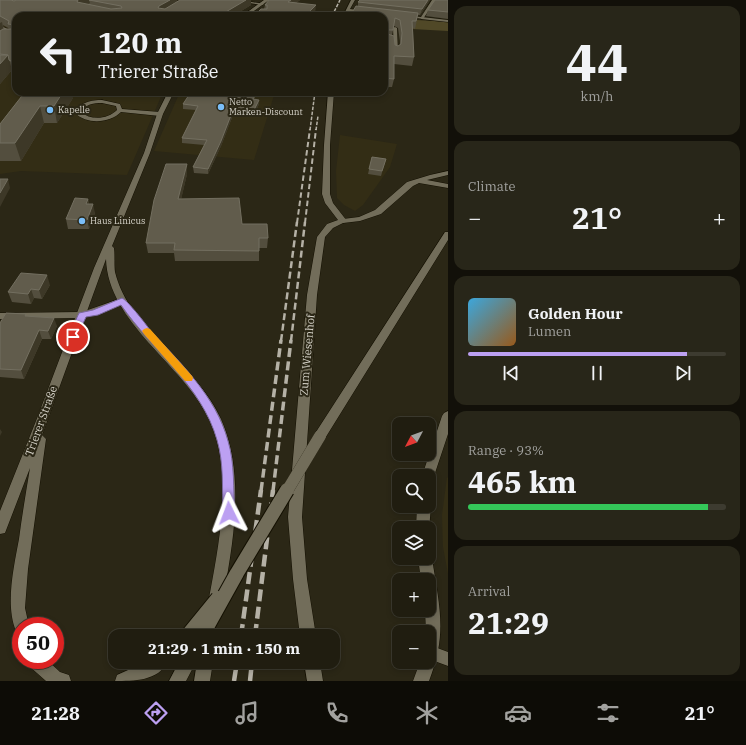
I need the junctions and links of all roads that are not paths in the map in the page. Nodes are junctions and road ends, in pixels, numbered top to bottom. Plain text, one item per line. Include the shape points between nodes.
1 (231, 0) edge
2 (267, 0) edge
3 (353, 0) edge
4 (434, 0) edge
5 (262, 4) junction
6 (347, 10) joint
7 (250, 12) edge
8 (362, 12) edge
9 (400, 16) edge
10 (422, 18) junction
11 (448, 21) edge
12 (0, 26) edge
13 (395, 28) edge
14 (5, 36) edge
15 (0, 40) edge
16 (390, 41) edge
17 (397, 41) junction
18 (396, 52) edge
19 (169, 96) edge
20 (331, 96) edge
21 (120, 110) junction
22 (160, 114) junction
23 (448, 173) edge
24 (416, 182) junction
25 (448, 186) edge
26 (343, 220) junction
27 (448, 234) edge
28 (111, 238) junction
29 (122, 301) junction
30 (82, 315) junction
31 (0, 316) edge
32 (448, 416) edge
33 (42, 421) junction
34 (430, 469) edge
35 (0, 528) edge
36 (237, 573) junction
37 (20, 617) edge
38 (193, 629) edge
39 (206, 629) edge
40 (211, 629) edge
41 (307, 629) edge
42 (436, 654) edge
43 (448, 659) edge
44 (45, 669) edge
45 (149, 669) edge
46 (184, 669) edge
47 (204, 669) edge
48 (313, 669) edge
49 (426, 669) edge
50 (63, 681) edge
51 (123, 681) edge
52 (177, 681) edge
53 (202, 681) edge
54 (315, 681) edge
55 (421, 681) edge

1 - 5 street
2 - 5 street
3 - 6 street
4 - 10 street
5 - 7 street
6 - 8 street
9 - 10 street
10 - 11 lane
12 - 14 lane via 9,31
13 - 17 lane
14 - 15 lane
16 - 17 lane
17 - 18 lane
19 - 22 street, Trierer Straße
20 - 26 street via 326,194 329,203
21 - 21 lane via 115,103 104,101 86,104 78,113 83,117 95,119 109,117
21 - 22 lane
22 - 28 street, Trierer Straße via 147,153
23 - 24 street
24 - 25 street
24 - 26 street via 403,188 378,212 360,219
26 - 41 street, Zum Wiesenhof via 331,225 321,237 312,295 296,517 300,579
27 - 36 street, bridge
28 - 29 street, Trierer Straße via 110,270
28 - 30 street, Trierer Straße
29 - 30 street
29 - 40 street, Trierer Straße via 203,398 215,418 223,441 229,513
30 - 31 street
30 - 33 street, Trierer Straße
32 - 34 street
33 - 35 street, Trierer Straße
33 - 37 street via 21,569
36 - 38 street, bridge
36 - 39 street, bridge
42 - 43 lane
44 - 50 street via 56,679
45 - 51 street
46 - 52 street
47 - 53 street
48 - 54 street
49 - 55 street

